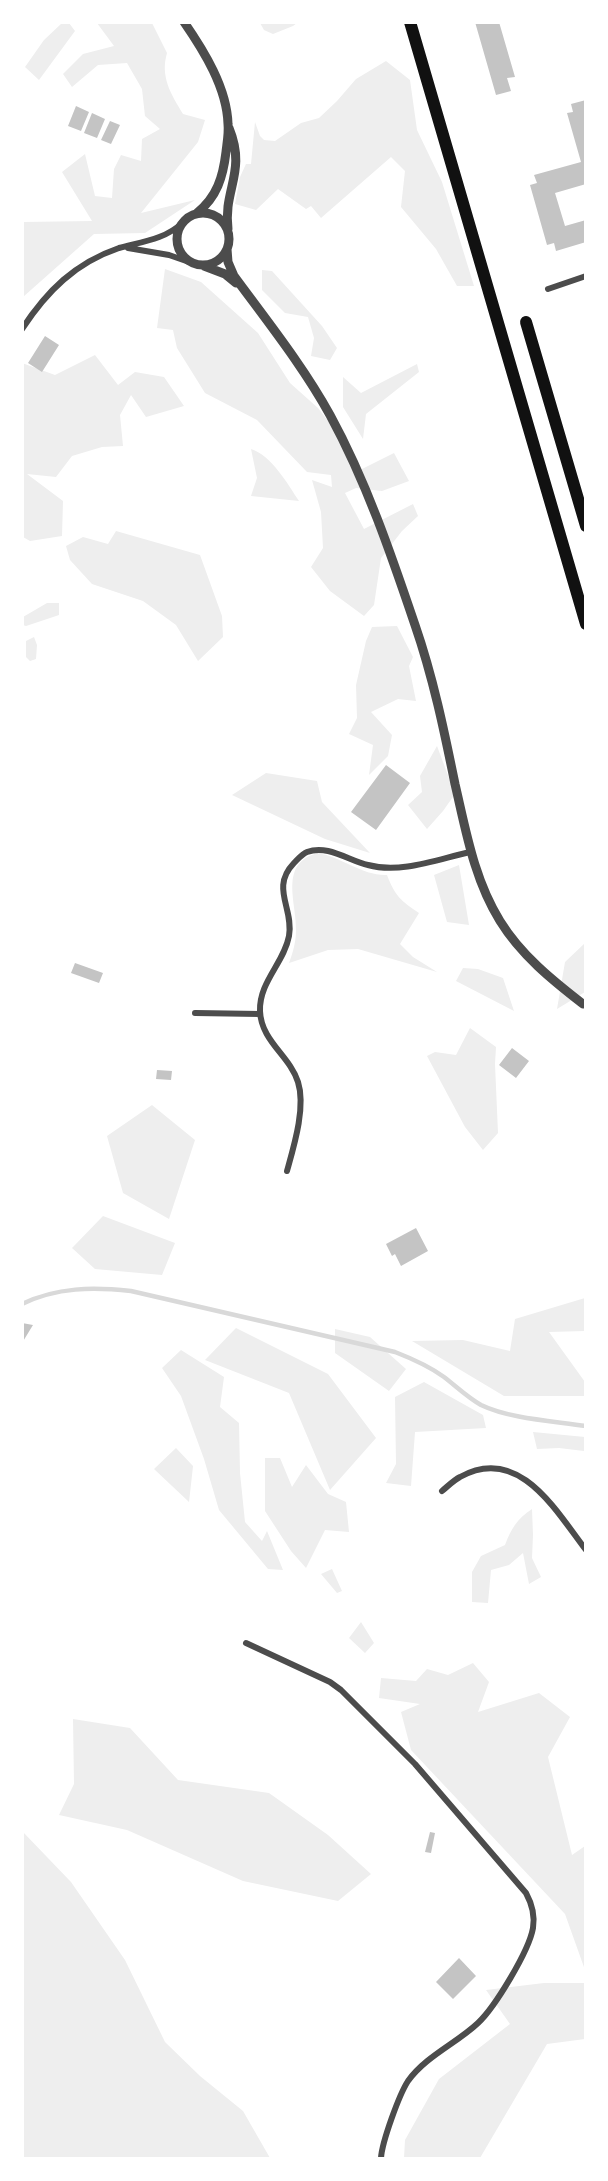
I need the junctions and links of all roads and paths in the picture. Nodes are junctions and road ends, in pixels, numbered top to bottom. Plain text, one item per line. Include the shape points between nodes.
1 (184, 22) edge
2 (410, 22) edge
3 (228, 126) junction
4 (197, 213) junction
5 (182, 222) junction
6 (229, 232) junction
7 (118, 249) junction
8 (227, 249) junction
9 (192, 263) junction
10 (202, 265) junction
11 (585, 276) edge
12 (548, 288) dead end
13 (248, 296) junction
14 (526, 322) dead end
15 (22, 329) edge
16 (585, 526) edge
17 (585, 624) edge
18 (470, 852) junction
19 (583, 1004) dead end
20 (195, 1013) dead end
21 (260, 1014) junction
22 (286, 1171) dead end
23 (442, 1491) dead end
24 (585, 1550) edge
25 (246, 1643) dead end
26 (381, 2158) edge

1 - 3 street via 205,52 222,95
2 - 17 highway
3 - 4 street via 219,186
3 - 6 street via 237,157 228,208
4 - 5 street
4 - 6 street via 214,214
5 - 7 street via 169,233
5 - 9 street via 177,245
6 - 8 street
7 - 9 street via 141,249
7 - 15 street via 69,273
8 - 10 street via 220,260
8 - 13 street via 231,268
9 - 10 street
10 - 13 street via 225,274
11 - 12 street
13 - 18 street via 329,413 373,507 438,704
14 - 16 highway
18 - 19 street via 484,891 513,939 546,975
18 - 21 street via 391,869 366,865 327,850 305,852 287,870 282,885 289,936 265,984
20 - 21 street
21 - 22 street via 265,1032 298,1081 298,1123
23 - 24 street via 472,1472 511,1472 544,1494
25 - 26 street via 330,1682 352,1700 415,1764 526,1893 534,1913 532,1935 494,2004 476,2025 440,2051 409,2081

